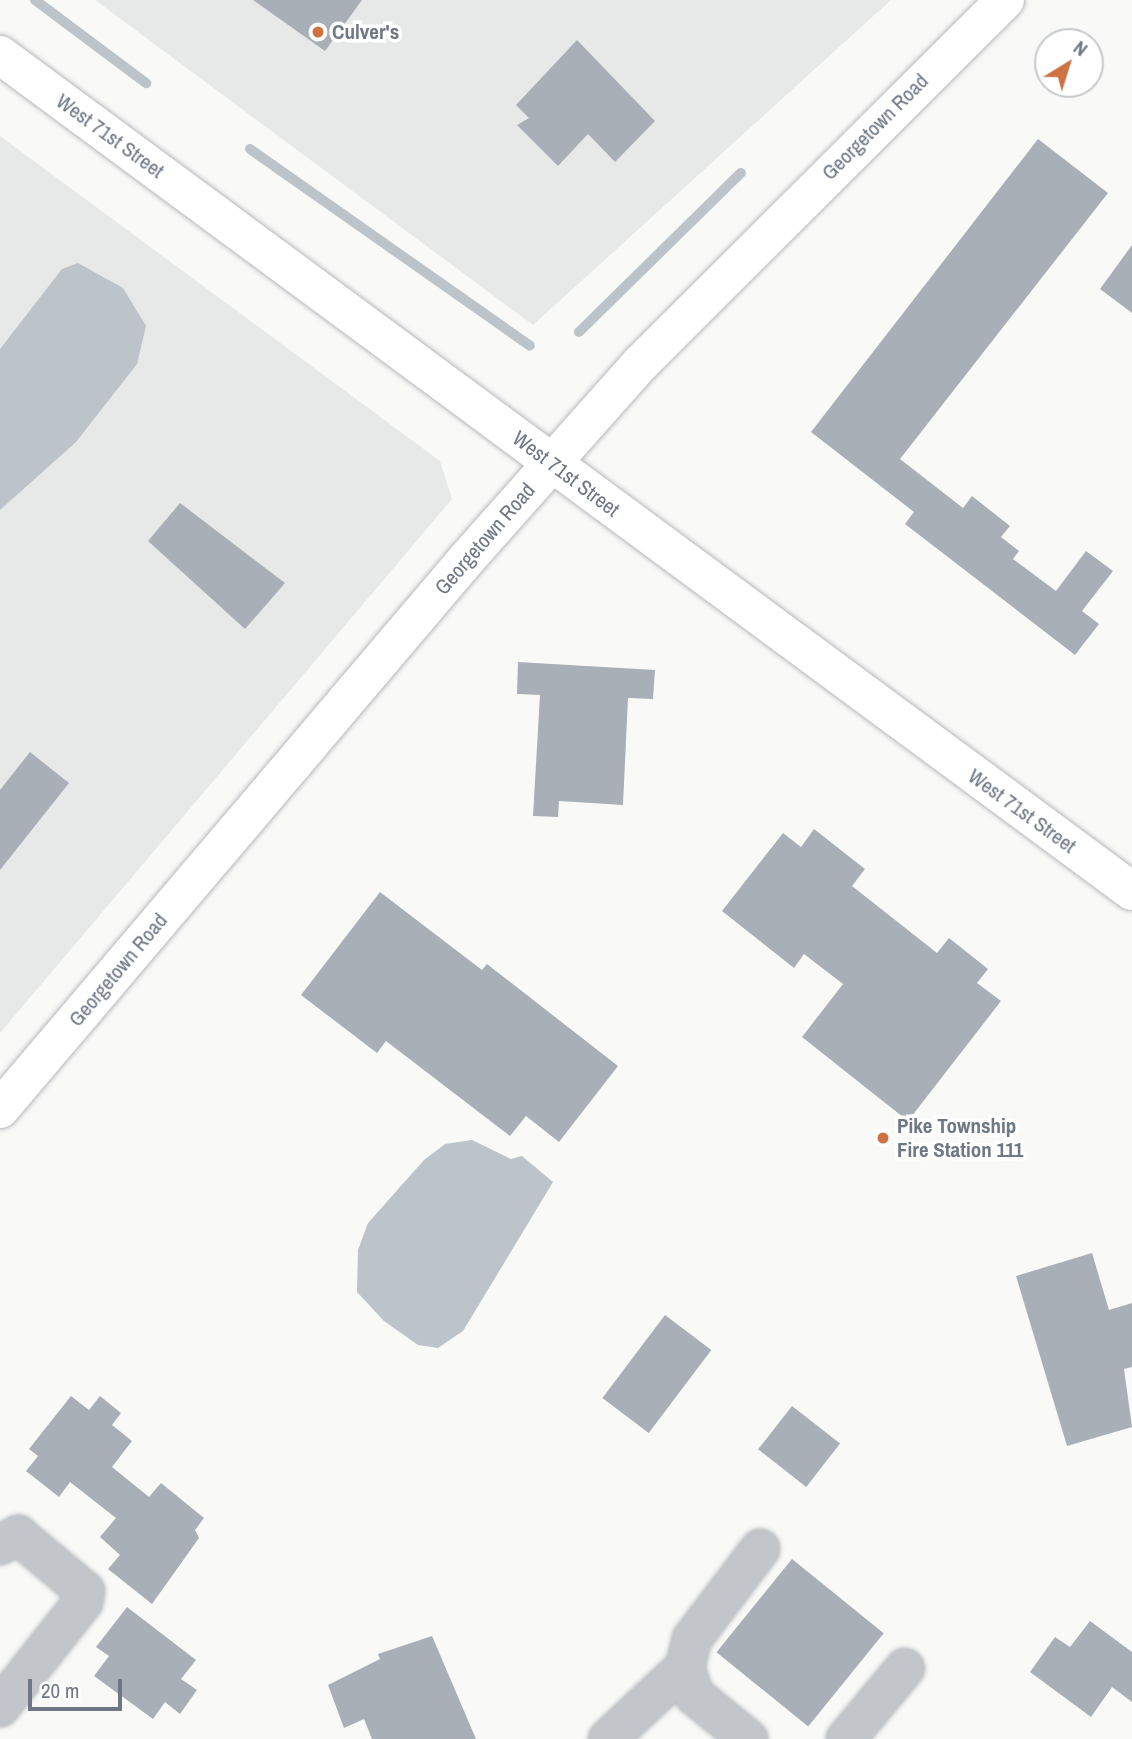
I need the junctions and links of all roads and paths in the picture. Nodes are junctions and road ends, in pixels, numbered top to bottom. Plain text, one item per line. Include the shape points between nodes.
1 (1005, 0) edge
2 (0, 55) edge
3 (552, 464) junction
4 (1132, 891) edge
5 (0, 1109) edge
6 (0, 1545) edge
7 (760, 1549) dead end
8 (685, 1667) junction
9 (905, 1668) dead end
10 (0, 1707) edge
11 (608, 1739) edge
12 (748, 1739) edge
13 (846, 1739) edge

1 - 3 main road, Georgetown Road via 671,330
2 - 3 main road, West 71st Street
3 - 4 main road, West 71st Street
3 - 5 main road, Georgetown Road
6 - 10 street via 18,1535 85,1591 83,1602
7 - 8 street via 692,1639
8 - 11 street
8 - 12 street via 694,1695
9 - 13 street

